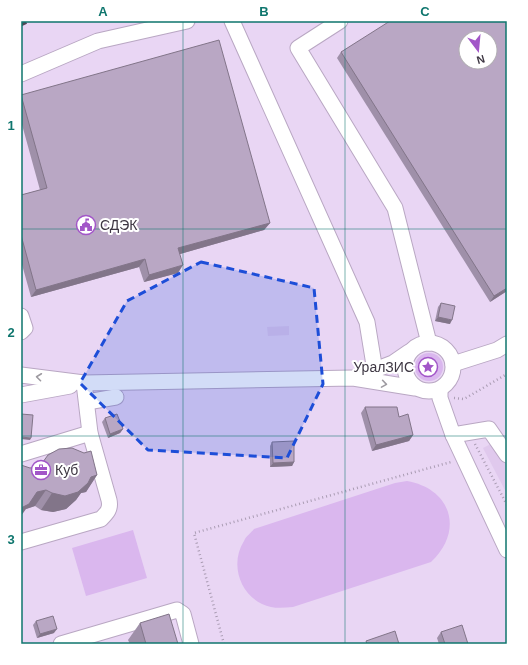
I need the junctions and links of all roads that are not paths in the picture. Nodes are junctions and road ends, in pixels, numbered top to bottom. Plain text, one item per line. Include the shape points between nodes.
1 (186, 21) edge
2 (232, 21) edge
3 (340, 21) edge
4 (21, 74) edge
5 (21, 316) edge
6 (21, 332) edge
7 (429, 343) junction
8 (507, 344) edge
9 (409, 352) junction
10 (453, 364) junction
11 (376, 371) junction
12 (21, 375) edge
13 (353, 378) junction
14 (84, 383) junction
15 (415, 388) junction
16 (21, 394) edge
17 (440, 394) junction
18 (116, 397) dead end
19 (87, 402) junction
20 (90, 433) junction
21 (452, 435) junction
22 (21, 454) edge
23 (507, 455) edge
24 (21, 542) edge
25 (507, 550) edge
26 (60, 644) edge
27 (191, 644) edge

1 - 4 street via 98,41
2 - 11 street via 367,322
3 - 7 street via 298,48 395,208
5 - 6 street via 25,328
7 - 9 street via 415,347
7 - 10 street via 442,347 452,358
8 - 10 street via 497,350
9 - 11 street
9 - 15 street via 404,369
10 - 17 street via 451,379
11 - 13 street
14 -> 12 street
13 - 14 street
13 -> 15 street
14 - 16 street
14 - 19 street
15 - 17 street
17 - 21 street
18 - 19 street
19 - 20 street
20 - 22 street
20 - 24 street via 109,500 108,513 97,520
21 - 23 street via 489,429
21 - 25 street
26 - 27 street via 177,610 182,614

